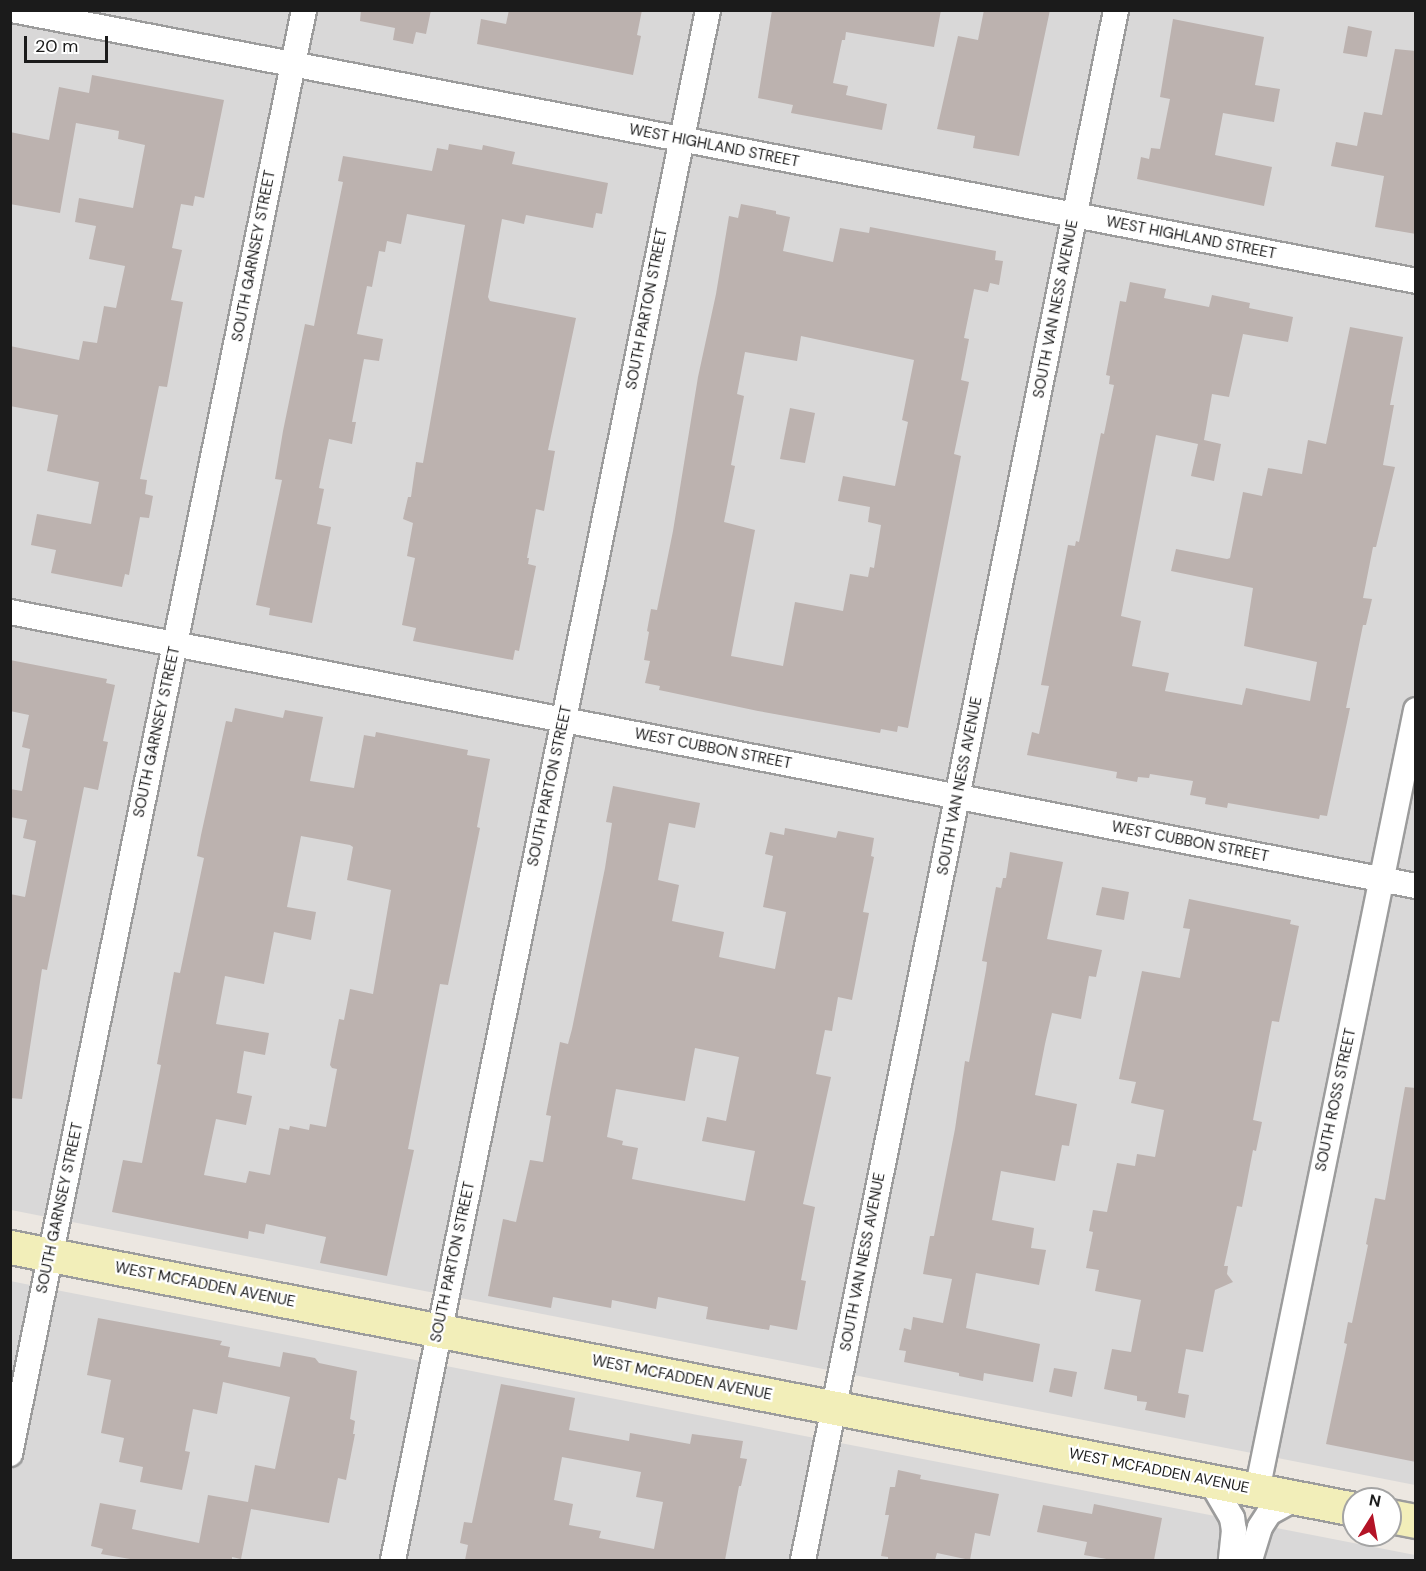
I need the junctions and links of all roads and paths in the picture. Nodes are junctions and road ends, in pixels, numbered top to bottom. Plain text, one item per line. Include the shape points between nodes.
1 (12, 10) edge
2 (304, 10) edge
3 (708, 10) edge
4 (1116, 10) edge
5 (293, 65) junction
6 (682, 140) junction
7 (1075, 216) junction
8 (1416, 281) edge
9 (10, 612) edge
10 (175, 644) junction
11 (1416, 710) edge
12 (564, 720) junction
13 (957, 796) junction
14 (1381, 879) junction
15 (1416, 886) edge
16 (10, 1247) edge
17 (51, 1255) junction
18 (439, 1331) junction
19 (834, 1407) junction
20 (10, 1454) edge
21 (1211, 1482) junction
22 (1257, 1491) junction
23 (1296, 1498) junction
24 (1342, 1507) edge
25 (393, 1560) edge
26 (803, 1560) edge
27 (1231, 1560) edge
28 (1250, 1560) edge

1 - 5 street, WEST HIGHLAND STREET
2 - 5 street, SOUTH GARNSEY STREET
3 - 6 street, SOUTH PARTON STREET
4 - 7 street, SOUTH VAN NESS AVENUE
5 - 6 street, WEST HIGHLAND STREET
5 - 10 street, SOUTH GARNSEY STREET
6 - 7 street, WEST HIGHLAND STREET
6 - 12 street, SOUTH PARTON STREET
7 - 8 street, WEST HIGHLAND STREET
7 - 13 street, SOUTH VAN NESS AVENUE
9 - 10 street, WEST CUBBON STREET
10 - 12 street, WEST CUBBON STREET
10 - 17 street, SOUTH GARNSEY STREET
11 - 14 street, SOUTH ROSS STREET
12 - 13 street, WEST CUBBON STREET
12 - 18 street, SOUTH PARTON STREET
13 - 14 street, WEST CUBBON STREET
13 - 19 street, SOUTH VAN NESS AVENUE
14 - 15 street, WEST CUBBON STREET
14 - 22 street, SOUTH ROSS STREET
16 - 17 street, WEST MCFADDEN AVENUE
17 - 18 street, WEST MCFADDEN AVENUE
17 - 20 street, SOUTH GARNSEY STREET
18 - 19 street, WEST MCFADDEN AVENUE
18 - 25 street, SOUTH PARTON STREET
19 - 21 street, WEST MCFADDEN AVENUE
19 - 26 street, SOUTH VAN NESS AVENUE
21 - 22 street, WEST MCFADDEN AVENUE
21 - 27 street via 1232,1518
22 - 23 street, WEST MCFADDEN AVENUE
23 - 24 street, WEST MCFADDEN AVENUE
23 - 28 street via 1269,1513 1260,1527

